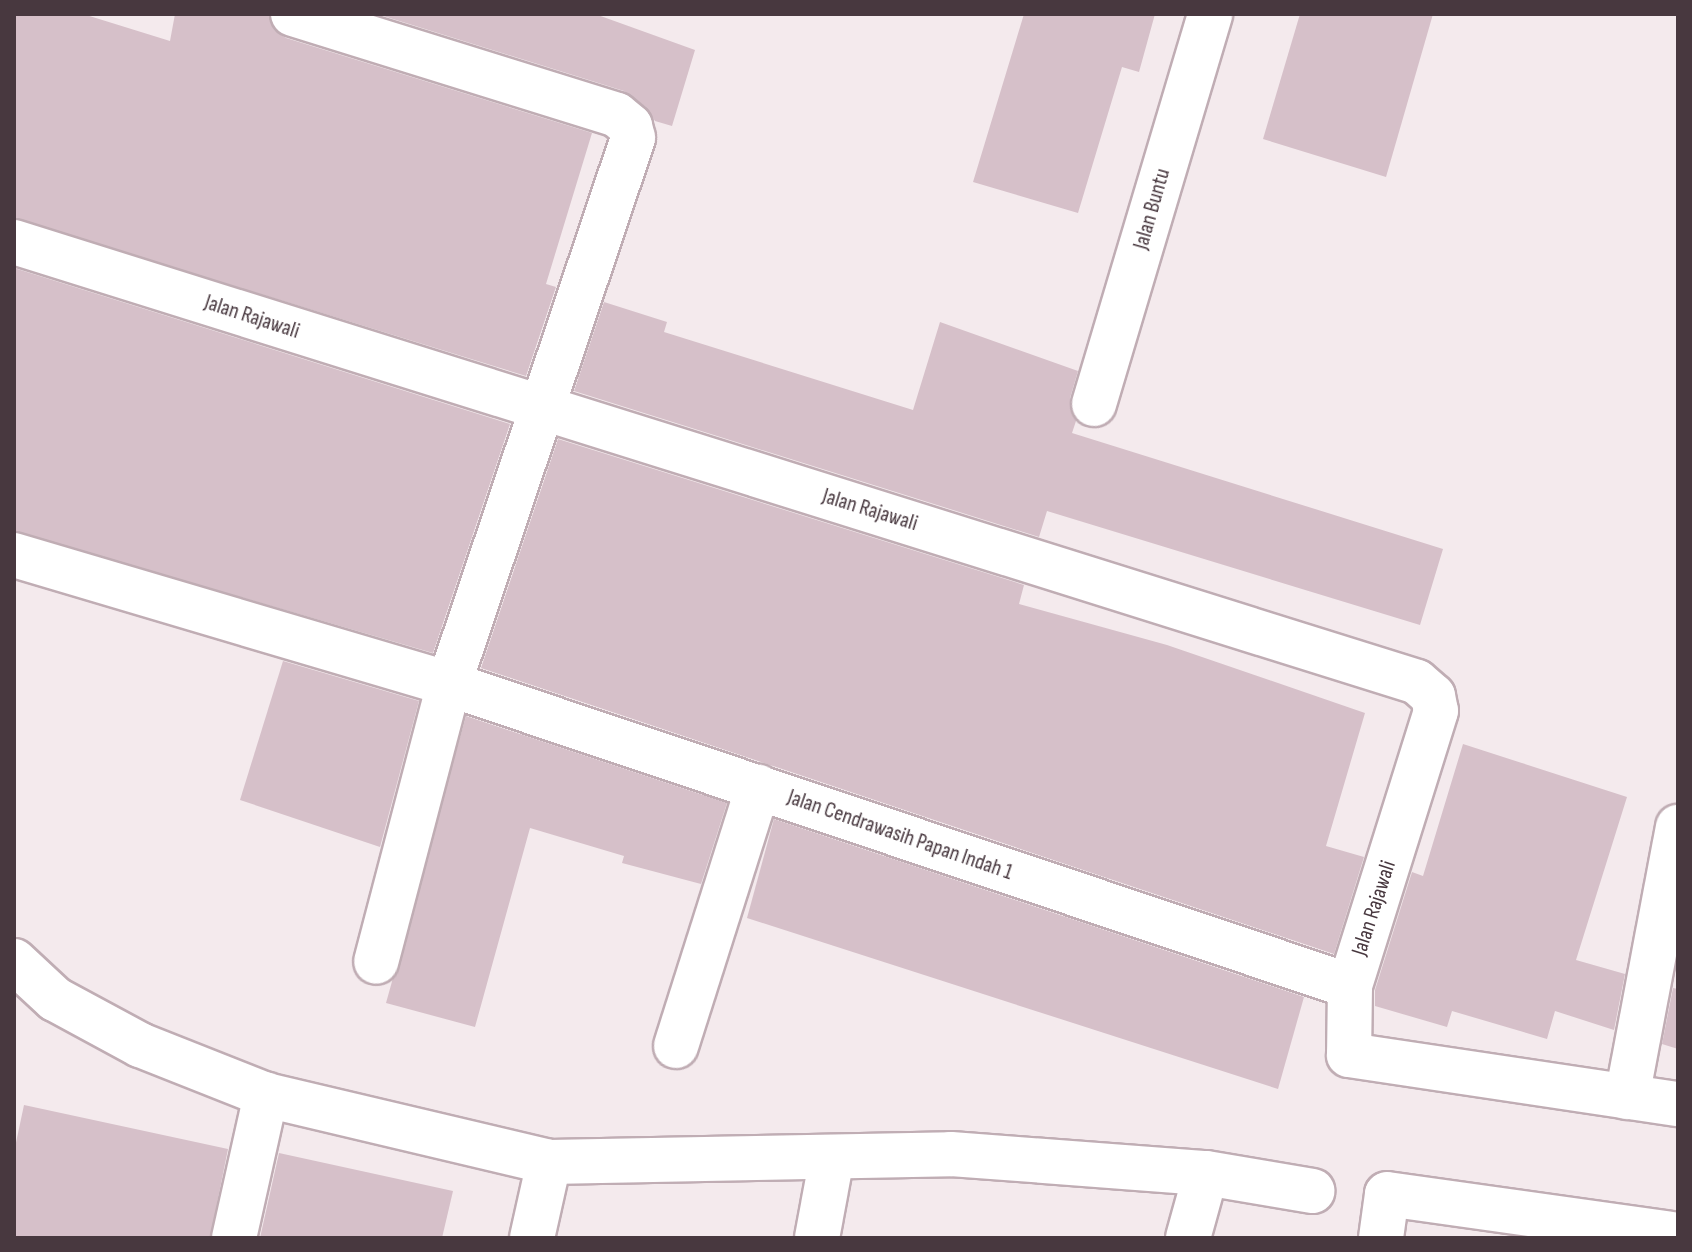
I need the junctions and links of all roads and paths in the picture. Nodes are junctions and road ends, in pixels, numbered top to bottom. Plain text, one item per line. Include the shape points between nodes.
1 (293, 14) edge
2 (1210, 14) edge
3 (14, 242) edge
4 (1094, 404) dead end
5 (542, 410) junction
6 (14, 555) edge
7 (449, 684) junction
8 (758, 787) junction
9 (1678, 827) edge
10 (14, 961) edge
11 (376, 962) dead end
12 (1350, 986) junction
13 (676, 1046) dead end
14 (266, 1095) junction
15 (1627, 1097) junction
16 (1678, 1104) edge
17 (832, 1157) junction
18 (549, 1162) junction
19 (1206, 1173) junction
20 (1312, 1191) dead end
21 (1678, 1235) edge
22 (234, 1238) edge
23 (532, 1238) edge
24 (817, 1238) edge
25 (1188, 1238) edge
26 (1381, 1238) edge

1 - 5 street via 617,115 630,126 633,138
2 - 4 street, Jalan Buntu
3 - 5 street, Jalan Rajawali
5 - 7 street
5 - 12 street, Jalan Rajawali via 1417,682 1433,696 1436,711
6 - 7 street, Jalan Cendrawasih Papan Indah 1
7 - 8 street, Jalan Cendrawasih Papan Indah 1
7 - 11 street
8 - 12 street, Jalan Cendrawasih Papan Indah 1
8 - 13 street
9 - 15 street
10 - 14 street via 55,999 140,1045
12 - 15 street via 1345,1043 1349,1055 1358,1060
14 - 18 street
14 - 22 street
15 - 16 street
17 - 18 street
17 - 19 street via 951,1154
17 - 24 street
18 - 23 street
19 - 20 street
19 - 25 street
21 - 26 street via 1387,1194

